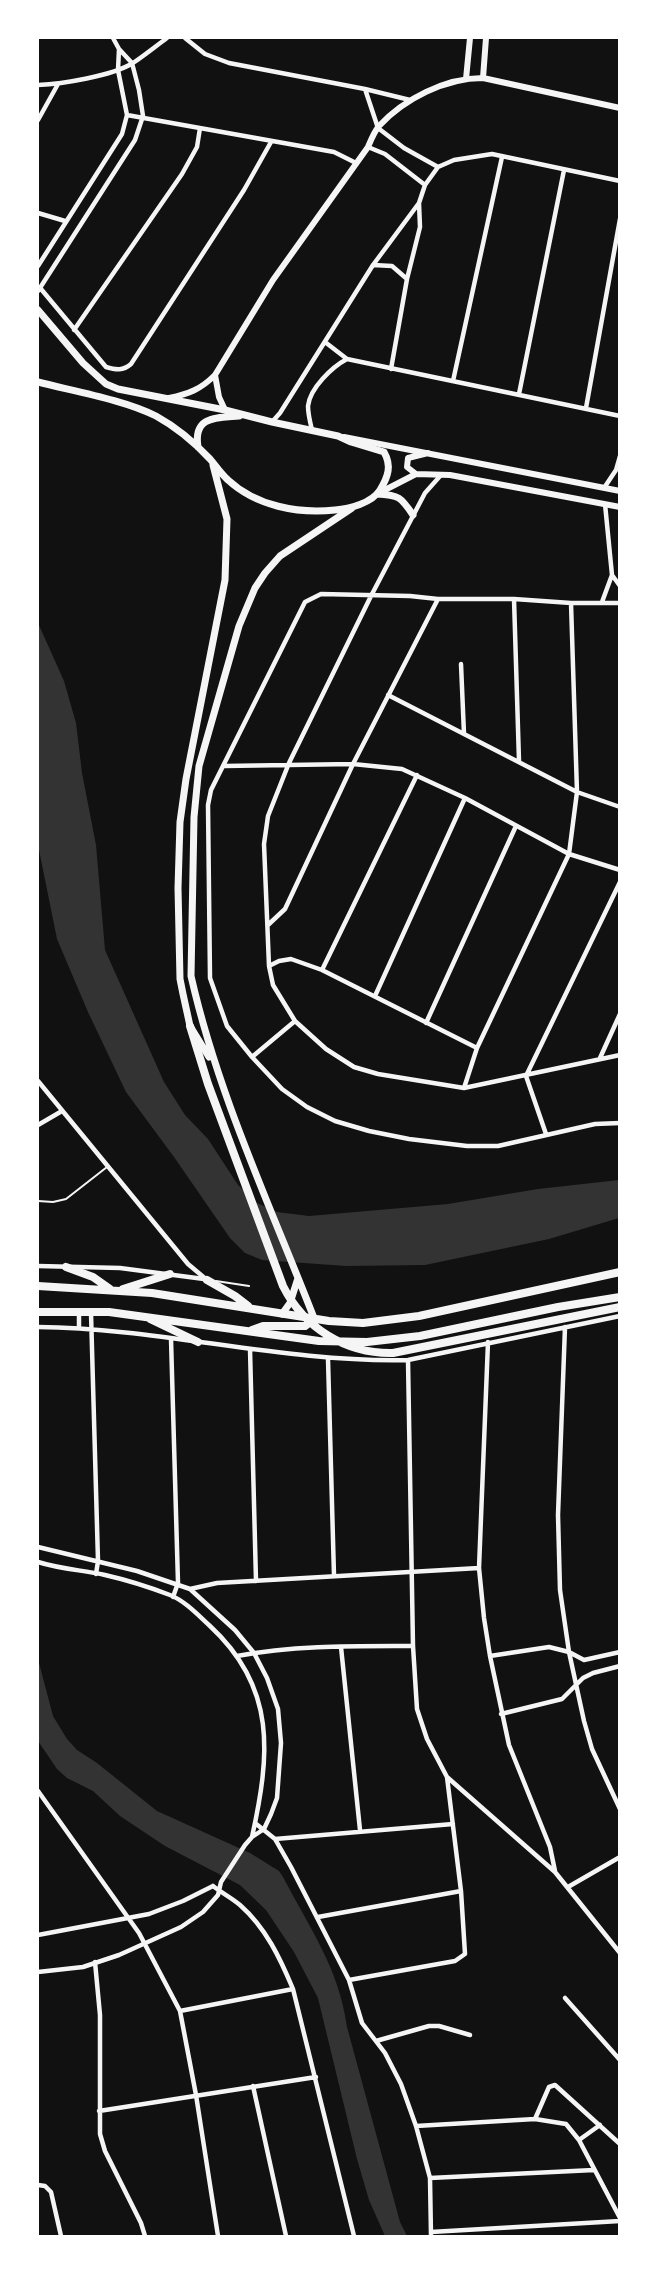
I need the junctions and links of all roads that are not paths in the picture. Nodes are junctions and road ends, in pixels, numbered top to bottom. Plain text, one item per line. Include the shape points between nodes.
1 (113, 38) edge
2 (167, 38) edge
3 (185, 38) edge
4 (470, 38) edge
5 (486, 38) edge
6 (119, 49) junction
7 (132, 63) junction
8 (118, 70) junction
9 (483, 78) junction
10 (466, 79) junction
11 (58, 84) junction
12 (38, 85) edge
13 (365, 89) junction
14 (410, 100) junction
15 (620, 108) edge
16 (127, 115) junction
17 (143, 116) junction
18 (38, 120) edge
19 (200, 128) junction
20 (378, 128) junction
21 (271, 142) junction
22 (368, 147) junction
23 (502, 157) junction
24 (356, 163) junction
25 (438, 167) junction
26 (564, 170) junction
27 (620, 181) edge
28 (425, 185) junction
29 (419, 203) junction
30 (38, 213) edge
31 (620, 219) edge
32 (65, 221) junction
33 (373, 265) junction
34 (38, 266) edge
35 (407, 279) junction
36 (39, 290) edge
37 (38, 310) edge
38 (74, 330) junction
39 (325, 342) junction
40 (347, 359) junction
41 (391, 369) junction
42 (215, 375) junction
43 (453, 381) junction
44 (38, 382) edge
45 (519, 394) junction
46 (166, 399) junction
47 (586, 408) junction
48 (225, 410) junction
49 (245, 416) junction
50 (620, 416) edge
51 (272, 422) junction
52 (312, 430) junction
53 (338, 436) junction
54 (198, 447) junction
55 (429, 452) junction
56 (620, 456) edge
57 (211, 460) junction
58 (416, 474) junction
59 (441, 475) junction
60 (604, 488) junction
61 (620, 492) edge
62 (377, 494) junction
63 (605, 504) junction
64 (620, 507) edge
65 (352, 508) junction
66 (413, 515) junction
67 (612, 575) junction
68 (620, 586) edge
69 (371, 596) junction
70 (438, 599) junction
71 (514, 599) junction
72 (602, 602) junction
73 (571, 603) junction
74 (620, 603) edge
75 (461, 664) dead end
76 (388, 695) junction
77 (464, 734) junction
78 (519, 761) junction
79 (289, 763) junction
80 (354, 764) junction
81 (224, 766) junction
82 (417, 775) junction
83 (577, 792) junction
84 (465, 798) junction
85 (620, 807) edge
86 (516, 826) junction
87 (568, 854) junction
88 (620, 870) edge
89 (620, 882) edge
90 (268, 925) junction
91 (269, 966) junction
92 (322, 970) junction
93 (375, 996) junction
94 (620, 1014) edge
95 (295, 1021) junction
96 (426, 1023) junction
97 (190, 1026) junction
98 (477, 1048) junction
99 (620, 1055) edge
100 (252, 1057) junction
101 (600, 1058) junction
102 (214, 1064) junction
103 (526, 1076) junction
104 (38, 1081) edge
105 (464, 1088) junction
106 (62, 1111) junction
107 (620, 1123) edge
108 (38, 1125) edge
109 (546, 1134) junction
110 (107, 1167) junction
111 (38, 1201) edge
112 (38, 1266) edge
113 (66, 1267) junction
114 (620, 1272) edge
115 (170, 1274) junction
116 (298, 1278) junction
117 (207, 1280) junction
118 (38, 1286) edge
119 (249, 1286) dead end
120 (110, 1289) junction
121 (122, 1290) junction
122 (620, 1297) edge
123 (249, 1307) junction
124 (620, 1307) edge
125 (285, 1311) junction
126 (38, 1312) edge
127 (91, 1312) junction
128 (79, 1313) junction
129 (144, 1315) junction
130 (620, 1316) edge
131 (314, 1318) junction
132 (38, 1327) edge
133 (565, 1327) junction
134 (80, 1328) junction
135 (93, 1329) junction
136 (250, 1331) junction
137 (171, 1339) junction
138 (198, 1342) junction
139 (488, 1342) junction
140 (250, 1349) junction
141 (328, 1359) junction
142 (408, 1360) junction
143 (38, 1547) edge
144 (98, 1561) junction
145 (38, 1562) edge
146 (479, 1568) junction
147 (412, 1570) junction
148 (96, 1574) junction
149 (334, 1576) junction
150 (256, 1581) junction
151 (178, 1583) junction
152 (190, 1589) junction
153 (173, 1596) junction
154 (413, 1646) junction
155 (341, 1647) junction
156 (569, 1652) junction
157 (620, 1652) edge
158 (254, 1653) junction
159 (237, 1656) junction
160 (489, 1656) junction
161 (620, 1666) edge
162 (576, 1685) junction
163 (501, 1714) junction
164 (447, 1777) junction
165 (38, 1791) edge
166 (620, 1809) edge
167 (255, 1823) junction
168 (453, 1824) junction
169 (264, 1829) junction
170 (360, 1830) junction
171 (252, 1836) junction
172 (275, 1839) junction
173 (620, 1857) edge
174 (555, 1872) junction
175 (222, 1880) junction
176 (213, 1886) junction
177 (568, 1887) junction
178 (219, 1891) junction
179 (460, 1891) junction
180 (318, 1917) junction
181 (129, 1918) junction
182 (38, 1935) edge
183 (145, 1944) junction
184 (620, 1953) edge
185 (95, 1962) junction
186 (38, 1972) edge
187 (349, 1980) junction
188 (293, 1989) junction
189 (565, 1998) dead end
190 (180, 2011) junction
191 (470, 2035) dead end
192 (376, 2041) junction
193 (620, 2060) edge
194 (316, 2077) junction
195 (253, 2086) junction
196 (196, 2095) junction
197 (99, 2111) junction
198 (535, 2119) junction
199 (600, 2125) junction
200 (416, 2126) junction
201 (579, 2140) junction
202 (620, 2144) edge
203 (594, 2170) junction
204 (430, 2178) junction
205 (40, 2185) edge
206 (620, 2219) edge
207 (431, 2234) edge
208 (61, 2236) edge
209 (146, 2236) edge
210 (218, 2236) edge
211 (286, 2236) edge
212 (354, 2236) edge

1 - 6 street
2 - 7 street
3 - 13 street via 205,54 229,63
4 - 10 street
5 - 9 street
6 - 7 street
6 - 8 street
7 - 8 street
7 - 17 street
8 - 11 street
8 - 16 street
9 - 10 street
9 - 15 street
10 - 14 street
11 - 12 street
11 - 18 street
13 - 14 street
13 - 20 street
14 - 20 street
16 - 17 street
16 - 32 street via 122,134
17 - 19 street
17 - 36 street via 135,140
19 - 21 street
19 - 38 street via 197,147 182,174
20 - 22 street
20 - 25 street
21 - 24 street via 334,152
21 - 38 street via 244,190 127,368 106,367
22 - 24 street
22 - 28 street via 385,154
23 - 25 street via 485,153
23 - 26 street
23 - 43 street
24 - 42 street via 273,280
25 - 28 street
26 - 27 street
26 - 45 street
28 - 29 street
29 - 33 street
29 - 35 street via 420,227
30 - 32 street
31 - 47 street
32 - 34 street
33 - 35 street via 392,266
33 - 39 street
35 - 41 street
36 - 38 street
37 - 46 main road via 106,384
39 - 40 street
39 - 51 street
40 - 41 street
40 - 52 street via 332,367 310,401
41 - 43 street
42 - 46 street via 190,394
42 - 48 street
43 - 45 street
44 - 54 main road via 148,412
45 - 47 street
46 - 48 main road
47 - 50 street
48 - 49 main road
49 - 51 main road
49 - 54 main road via 204,422 197,436
51 - 52 main road
52 - 53 main road
53 - 55 street
53 - 62 main road via 384,452 389,470
54 - 57 main road
55 - 58 street via 408,458 407,467
55 - 60 street
56 - 60 street
57 - 65 main road via 228,480 255,500 302,512
57 - 97 main road via 228,531 225,580 180,822 180,979
58 - 59 street
58 - 62 street
59 - 63 street
59 - 66 street
60 - 61 street
62 - 65 main road
62 - 66 main road via 394,494
63 - 64 street
63 - 67 street
65 - 102 main road via 280,556 255,588 239,626 199,766 190,976
66 - 69 street
67 - 68 street
67 - 72 street
69 - 70 street
69 - 79 street
69 - 81 street via 321,594 305,602
70 - 71 street
70 - 76 street
71 - 73 street
71 - 78 street
72 - 73 street
72 - 74 street
73 - 83 street
75 - 77 street
76 - 77 street
76 - 80 street
77 - 78 street
78 - 83 street
79 - 80 street
79 - 81 street
79 - 90 street via 265,826
80 - 82 street via 402,769
80 - 90 street via 285,909
81 - 100 street via 208,805 209,972 227,1026
82 - 84 street
82 - 92 street
83 - 85 street
83 - 87 street
84 - 86 street
84 - 93 street
86 - 87 street
86 - 96 street
87 - 88 street
87 - 98 street
89 - 103 street
90 - 91 street
91 - 92 street via 291,959
91 - 95 street via 273,986
92 - 93 street
93 - 96 street
94 - 101 street
95 - 100 street
95 - 105 street via 326,1049 354,1067
96 - 98 street
97 - 102 main road
97 - 124 main road via 283,1286 303,1315 339,1343 370,1353 406,1352
98 - 105 street
99 - 101 street
100 - 109 street via 282,1089 307,1107 369,1131 467,1146 498,1146
101 - 103 street
102 - 116 main road
103 - 105 street
103 - 109 street
104 - 106 street
106 - 108 street
106 - 110 street
107 - 109 street
110 - 111 lane via 66,1200
110 - 117 street via 188,1264
112 - 113 street
113 - 115 street
113 - 120 main road via 93,1277
114 - 131 main road via 391,1321
115 - 117 street
115 - 121 main road
116 - 125 main road
116 - 131 main road
117 - 119 lane
117 - 123 main road
118 - 120 main road
120 - 121 main road
121 - 123 main road
122 - 136 main road via 381,1341 342,1343
123 - 125 main road
125 - 131 main road
126 - 128 main road
127 - 128 main road
127 - 129 main road
127 - 135 street
128 - 134 street
129 - 136 main road
129 - 138 main road
130 - 133 street
131 - 136 main road via 305,1326 263,1326
132 - 134 street
133 - 139 street
133 - 156 street via 558,1562
134 - 135 street
135 - 137 street
135 - 144 street
137 - 138 street
137 - 151 street
138 - 140 street
139 - 142 street
139 - 146 street
140 - 141 street
140 - 150 street
141 - 142 street
141 - 149 street
142 - 147 street
143 - 144 street
144 - 148 street
144 - 151 street
145 - 148 street
146 - 147 street
146 - 160 street
147 - 149 street
147 - 154 street
148 - 153 street
149 - 150 street
150 - 152 street
151 - 152 street
151 - 153 street
152 - 158 street
153 - 159 street via 211,1627
154 - 155 street
154 - 164 street via 417,1709
155 - 158 street
155 - 170 street
156 - 157 street via 584,1660
156 - 160 street via 539,1647
156 - 162 street
158 - 159 street
158 - 169 street via 278,1709 281,1743 277,1797
159 - 167 street via 261,1711 266,1740
160 - 163 street
161 - 162 street via 588,1675
162 - 163 street via 562,1699
162 - 166 street via 592,1749
163 - 174 street via 509,1745 550,1847
164 - 168 street
164 - 174 street
165 - 181 street
167 - 169 street
167 - 171 street
168 - 170 street
168 - 179 street
169 - 171 street
169 - 172 street
170 - 172 street
171 - 175 street
172 - 180 street
173 - 177 street
174 - 177 street
175 - 176 street
175 - 178 street
176 - 178 street
176 - 181 street via 161,1910
177 - 184 street
178 - 183 street via 194,1918
178 - 188 street via 240,1906 264,1932
179 - 180 street
179 - 187 street via 464,1956 455,1961
180 - 187 street
181 - 182 street
181 - 183 street
183 - 185 street
183 - 190 street
185 - 186 street
185 - 197 street via 100,2014
187 - 192 street via 363,2023
188 - 190 street
188 - 194 street
189 - 193 street
190 - 196 street
191 - 192 street via 429,2026
192 - 200 street via 401,2084
194 - 195 street
194 - 212 street
195 - 196 street
195 - 211 street
196 - 197 street
196 - 210 street
197 - 209 street via 103,2145
198 - 199 street via 549,2087 555,2085
198 - 200 street
198 - 201 street via 568,2126
199 - 201 street
199 - 202 street
200 - 204 street
201 - 203 street
203 - 204 street
203 - 206 street
204 - 207 street
205 - 208 street via 51,2192
206 - 207 street

